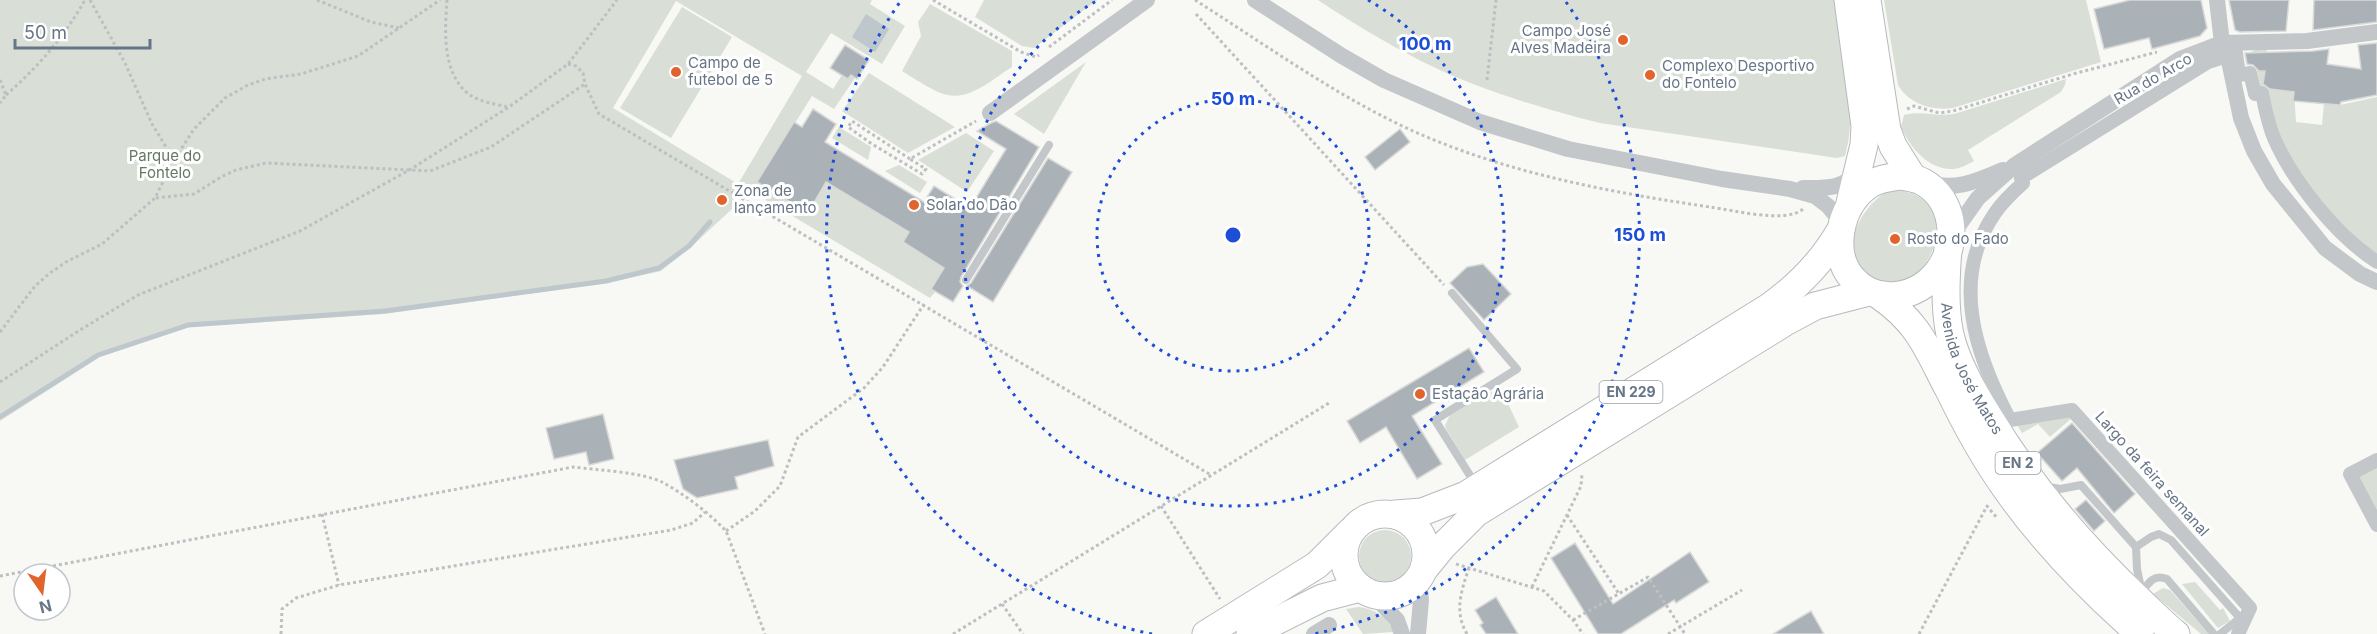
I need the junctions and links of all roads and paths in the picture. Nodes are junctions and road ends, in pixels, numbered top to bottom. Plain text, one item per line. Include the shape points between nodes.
1 (85, 0) edge
2 (90, 0) edge
3 (317, 0) edge
4 (440, 0) edge
5 (447, 0) edge
6 (615, 0) edge
7 (933, 0) edge
8 (1112, 0) edge
9 (1147, 0) edge
10 (1195, 0) edge
11 (1255, 0) edge
12 (1496, 0) edge
13 (1848, 0) edge
14 (1867, 0) edge
15 (2217, 0) edge
16 (1196, 14) dead end
17 (399, 28) junction
18 (2377, 32) edge
19 (2225, 50) junction
20 (2160, 51) dead end
21 (568, 64) junction
22 (0, 80) edge
23 (1487, 80) dead end
24 (585, 84) junction
25 (6, 95) junction
26 (0, 103) edge
27 (509, 107) junction
28 (990, 113) joint
29 (1884, 115) junction
30 (1049, 145) dead end
31 (910, 159) junction
32 (174, 160) junction
33 (2015, 165) junction
34 (411, 169) junction
35 (1908, 179) junction
36 (1849, 180) junction
37 (1790, 189) junction
38 (1806, 194) junction
39 (155, 198) junction
40 (1844, 222) junction
41 (1949, 242) junction
42 (2377, 262) edge
43 (966, 280) dead end
44 (2377, 282) edge
45 (1452, 293) joint
46 (1875, 294) junction
47 (924, 304) junction
48 (0, 332) edge
49 (0, 382) edge
50 (1329, 403) dead end
51 (2377, 460) edge
52 (1582, 470) dead end
53 (1212, 475) junction
54 (2032, 484) junction
55 (1478, 488) junction
56 (1161, 506) junction
57 (1987, 506) dead end
58 (705, 512) junction
59 (322, 514) junction
60 (1395, 514) junction
61 (1567, 515) junction
62 (2377, 525) edge
63 (726, 531) junction
64 (1350, 532) junction
65 (2136, 547) junction
66 (1455, 563) dead end
67 (1469, 568) junction
68 (1422, 574) junction
69 (0, 576) edge
70 (339, 585) junction
71 (1532, 587) junction
72 (1742, 590) dead end
73 (1367, 591) junction
74 (1619, 594) junction
75 (2143, 598) junction
76 (1002, 604) junction
77 (1223, 604) dead end
78 (1573, 620) junction
79 (1329, 625) dead end
80 (1680, 627) junction
81 (281, 634) edge
82 (765, 634) edge
83 (953, 634) edge
84 (1023, 634) edge
85 (1206, 634) edge
86 (1250, 634) edge
87 (1314, 634) edge
88 (1402, 634) edge
89 (1418, 634) edge
90 (1467, 634) edge
91 (1583, 634) edge
92 (1668, 634) edge
93 (1685, 634) edge
94 (1919, 634) edge
95 (2140, 634) edge
96 (2176, 634) edge
97 (2214, 634) edge
98 (2220, 634) edge
99 (2238, 634) edge

1 - 25 path via 42,61
2 - 32 path
3 - 17 path via 371,22
4 - 17 path
5 - 27 path via 444,35 451,68 465,91
6 - 21 path
7 - 8 path via 1036,57
9 - 28 street
10 - 38 path via 1375,112 1488,161 1557,180 1767,215 1796,215 1805,205
11 - 37 street via 1384,80 1480,122 1568,149
12 - 23 path
13 - 36 main road, EN 2 via 1865,126 1864,145
14 - 29 main road, EN 2
15 - 19 street
16 - 45 path
17 - 32 path via 358,56 301,74 265,79 237,91 204,117
18 - 19 street, Rua do Arco
19 - 33 street, Rua do Arco via 2180,59
19 - 42 street via 2236,53 2239,75 2250,73 2255,94 2262,93 2274,136 2296,177 2345,238
19 - 44 street via 2241,118 2273,184 2325,248
19 - 99 street, Largo da feira semanal via 2021,178 2023,183 1994,214 1976,251 1970,291 1974,336 2010,420 2072,410 2250,608
20 - 29 path via 1953,111 1939,113 1914,106
21 - 24 path via 583,73
21 - 27 path
22 - 25 path
24 - 34 path via 491,147 430,171
24 - 47 path via 599,114
25 - 26 path
27 - 34 path
28 - 31 path
29 - 35 main road, EN 2
30 - 43 lane
31 - 31 path via 926,169 922,174 848,127 852,122
32 - 39 path
33 - 35 street, Rua do Arco via 1959,186 1944,187
33 - 41 street, Rua do Arco via 1978,198
34 - 39 path via 266,163 236,170 194,194
34 - 49 path via 300,231 138,296
35 - 36 street
35 - 40 main road via 1865,187
35 - 41 main road, EN 2 via 1938,195 1948,210
36 - 37 street
36 - 40 main road, EN 2
37 - 38 street
38 - 40 street via 1822,201
39 - 48 path via 102,244 50,273 35,286
40 - 46 main road, EN 2 via 1839,249 1846,270
40 - 55 main road, EN 229 via 1816,266 1790,292
41 - 46 main road via 1938,271 1919,288 1900,296
41 - 54 main road, Avenida José Matos / EN 2 via 1948,321 1955,350 1966,378
45 - 55 lane via 1517,369 1435,420
46 - 68 main road, EN 229 via 1815,306 1476,513
46 - 95 main road, Avenida José Matos / EN 2 via 1899,310 1922,337 1970,429 2026,516 2088,585
47 - 53 path
47 - 63 path via 883,367 864,388 798,437 780,486
50 - 53 path
51 - 62 street via 2350,474
52 - 61 path via 1581,486
53 - 56 path
54 - 65 lane via 2060,489 2081,485
54 - 75 main road, Avenida José Matos / EN 2 via 2105,567
55 - 60 main road, EN 229 via 1439,507
56 - 76 path
56 - 77 path
57 - 94 path
58 - 59 path via 660,481 573,467
58 - 63 path
58 - 70 path via 693,523 671,530
59 - 69 path
59 - 70 path
60 - 64 main road, EN 229 via 1373,515
60 - 68 main road via 1406,518 1420,532 1427,551
61 - 71 path
61 - 74 path
63 - 82 path
64 - 73 main road via 1344,561 1349,576
64 - 85 main road, EN 229 via 1317,565
65 - 75 lane
65 - 98 lane via 2159,534 2171,540 2240,618
66 - 67 path
67 - 71 path
67 - 90 path via 1459,595 1461,623
68 - 73 main road, EN 229 via 1401,594 1387,596
68 - 89 street
70 - 81 path via 296,598 282,609
71 - 78 path via 1544,591
72 - 80 path
73 - 86 main road, EN 229 via 1322,598
73 - 88 street via 1397,620
74 - 78 path
74 - 80 path via 1648,577
75 - 96 main road, Avenida José Matos / EN 2
75 - 97 lane via 2152,579 2167,579
76 - 83 path
76 - 84 path
78 - 91 path
79 - 87 street
80 - 92 path
80 - 93 path

